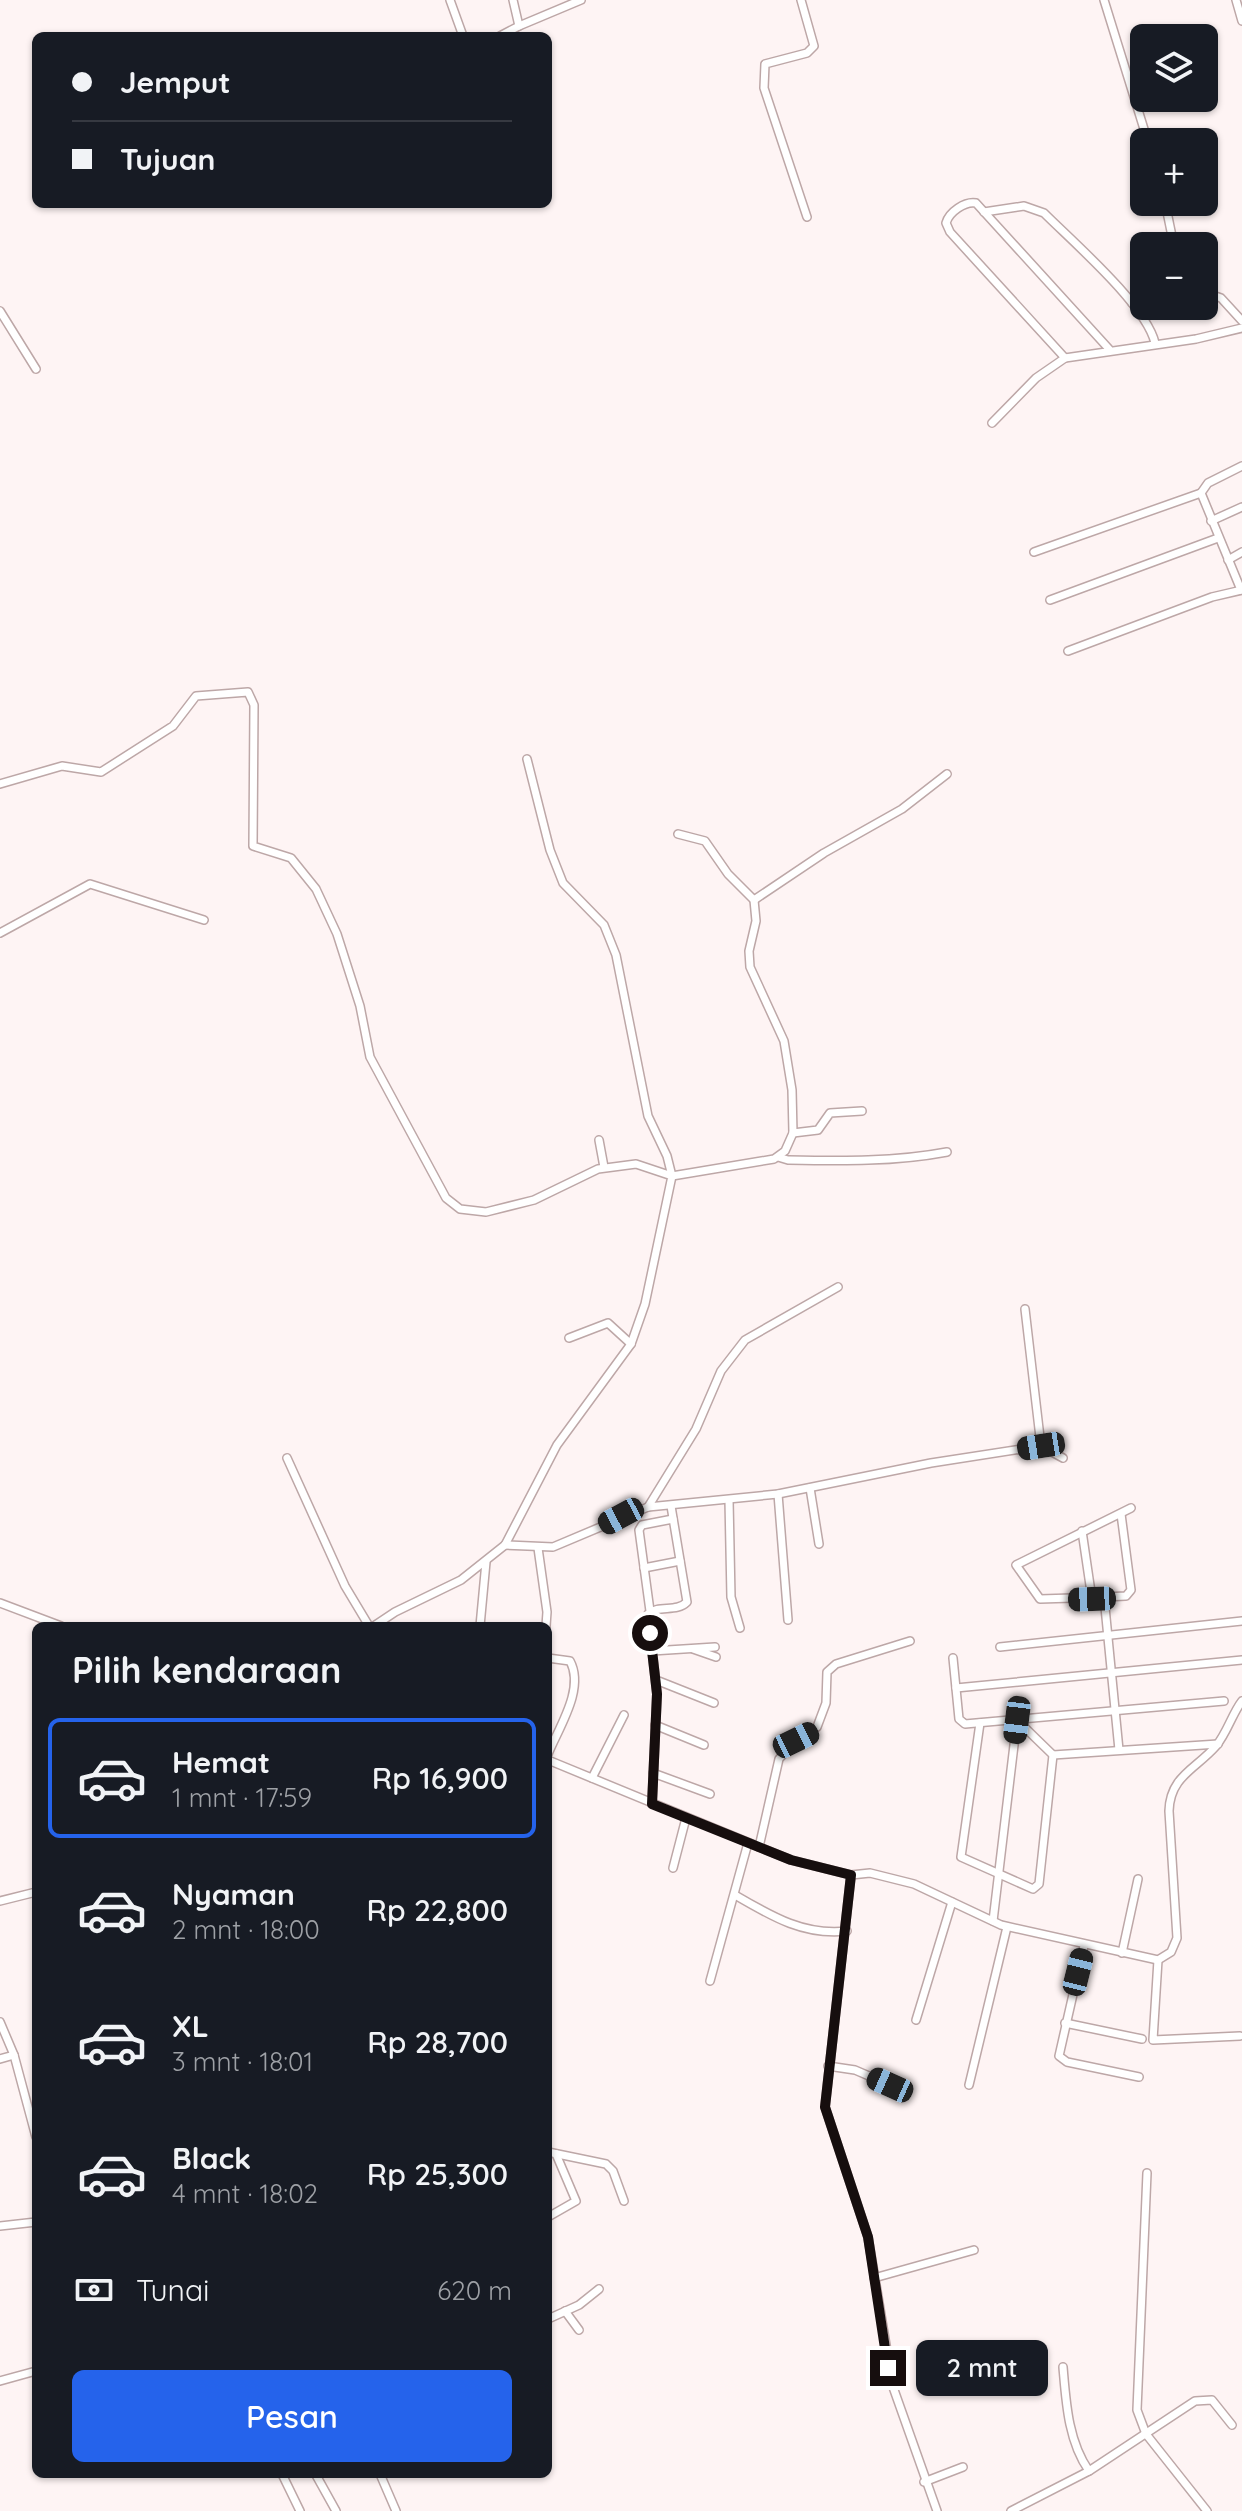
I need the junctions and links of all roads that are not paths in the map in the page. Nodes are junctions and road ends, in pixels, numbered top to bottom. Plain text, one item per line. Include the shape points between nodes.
1 (450, 0) edge
2 (513, 0) edge
3 (581, 0) edge
4 (801, 0) edge
5 (1104, 0) edge
6 (1236, 0) edge
7 (1242, 21) edge
8 (519, 26) junction
9 (462, 32) edge
10 (508, 32) edge
11 (1144, 128) edge
12 (984, 212) junction
13 (807, 217) dead end
14 (1218, 297) edge
15 (1130, 301) edge
16 (0, 311) edge
17 (1145, 320) edge
18 (1242, 321) edge
19 (1242, 328) edge
20 (1155, 343) junction
21 (1109, 349) junction
22 (1065, 358) junction
23 (36, 369) dead end
24 (992, 423) dead end
25 (1242, 466) edge
26 (1201, 493) junction
27 (1242, 507) edge
28 (1211, 521) junction
29 (1218, 538) junction
30 (1034, 552) dead end
31 (1242, 552) edge
32 (1228, 560) junction
33 (1241, 590) edge
34 (1050, 600) dead end
35 (1068, 651) dead end
36 (527, 759) dead end
37 (947, 774) dead end
38 (0, 784) edge
39 (678, 834) dead end
40 (754, 900) junction
41 (204, 920) dead end
42 (0, 933) edge
43 (862, 1111) dead end
44 (793, 1133) junction
45 (599, 1140) dead end
46 (947, 1152) dead end
47 (778, 1157) junction
48 (604, 1167) junction
49 (672, 1176) junction
50 (838, 1287) dead end
51 (1025, 1309) dead end
52 (569, 1338) dead end
53 (631, 1344) junction
54 (1041, 1446) junction
55 (287, 1458) dead end
56 (1063, 1458) dead end
57 (810, 1488) junction
58 (778, 1494) junction
59 (729, 1500) junction
60 (671, 1506) junction
61 (648, 1507) junction
62 (1131, 1508) dead end
63 (1121, 1514) junction
64 (673, 1519) junction
65 (1082, 1531) junction
66 (819, 1544) dead end
67 (505, 1545) junction
68 (538, 1548) junction
69 (680, 1561) junction
70 (486, 1562) junction
71 (644, 1568) junction
72 (1104, 1597) junction
73 (1092, 1599) junction
74 (0, 1603) edge
75 (650, 1611) junction
76 (788, 1620) dead end
77 (1242, 1621) edge
78 (50, 1622) edge
79 (369, 1622) edge
80 (379, 1622) edge
81 (480, 1622) edge
82 (546, 1622) edge
83 (740, 1628) dead end
84 (1107, 1636) junction
85 (910, 1641) dead end
86 (687, 1647) junction
87 (715, 1647) dead end
88 (1000, 1647) dead end
89 (652, 1651) junction
90 (716, 1657) dead end
91 (953, 1658) dead end
92 (552, 1659) edge
93 (1242, 1660) edge
94 (1111, 1673) junction
95 (656, 1680) junction
96 (956, 1688) junction
97 (1242, 1698) edge
98 (1224, 1701) dead end
99 (714, 1703) dead end
100 (1117, 1709) junction
101 (624, 1715) dead end
102 (1017, 1720) junction
103 (980, 1723) junction
104 (655, 1725) junction
105 (1218, 1744) junction
106 (704, 1745) dead end
107 (552, 1747) edge
108 (1119, 1750) junction
109 (1053, 1755) junction
110 (552, 1759) edge
111 (653, 1773) junction
112 (592, 1778) junction
113 (710, 1794) dead end
114 (652, 1804) junction
115 (686, 1818) junction
116 (748, 1843) junction
117 (759, 1847) junction
118 (673, 1868) dead end
119 (998, 1874) junction
120 (851, 1875) junction
121 (1138, 1879) dead end
122 (32, 1893) edge
123 (735, 1895) junction
124 (0, 1901) edge
125 (952, 1902) junction
126 (993, 1921) junction
127 (1007, 1927) junction
128 (847, 1931) junction
129 (1084, 1946) junction
130 (1122, 1953) junction
131 (1158, 1960) junction
132 (710, 1981) dead end
133 (916, 2020) dead end
134 (0, 2022) edge
135 (1065, 2023) junction
136 (1240, 2036) dead end
137 (1142, 2039) dead end
138 (14, 2055) junction
139 (0, 2059) edge
140 (828, 2066) junction
141 (1139, 2077) dead end
142 (890, 2085) dead end
143 (969, 2085) dead end
144 (32, 2122) edge
145 (552, 2153) edge
146 (1147, 2173) dead end
147 (624, 2201) dead end
148 (552, 2215) edge
149 (32, 2222) edge
150 (0, 2226) edge
151 (974, 2250) dead end
152 (874, 2278) junction
153 (599, 2289) dead end
154 (565, 2311) junction
155 (552, 2317) edge
156 (579, 2330) dead end
157 (1063, 2367) dead end
158 (32, 2372) edge
159 (0, 2381) edge
160 (1232, 2425) dead end
161 (1146, 2434) junction
162 (963, 2467) dead end
163 (1089, 2471) junction
164 (284, 2478) edge
165 (318, 2478) edge
166 (382, 2478) edge
167 (924, 2482) junction
168 (300, 2511) edge
169 (336, 2511) edge
170 (396, 2511) edge
171 (937, 2511) edge
172 (1011, 2511) edge
173 (1207, 2511) edge

1 - 9 street
2 - 8 street
3 - 8 street
4 - 13 street via 814,46 807,53 765,64 764,88
5 - 11 street
6 - 7 street
8 - 10 street
12 - 15 street via 1024,206 1044,213
12 - 21 street
12 - 22 street via 968,202 949,215 947,226
14 - 18 street
16 - 23 street
17 - 20 street
19 - 20 street
20 - 21 street
21 - 22 street
22 - 24 street via 1036,378
25 - 26 street via 1208,483
26 - 28 street
26 - 30 street
27 - 28 street
28 - 29 street
29 - 32 street
29 - 34 street
31 - 32 street
32 - 33 street
33 - 35 street
36 - 49 street via 563,883 604,925 616,955 648,1116
37 - 40 street via 902,809
38 - 48 street via 62,766 101,772 173,726 196,696 248,692 254,705 253,846 291,858 316,889 351,977 370,1057 446,1198 460,1209 486,1212 534,1200
39 - 40 street via 703,839
40 - 44 street via 750,967 784,1041
41 - 42 street via 90,884
43 - 44 street via 830,1113 818,1130
44 - 47 street
45 - 48 street
46 - 47 street via 863,1161
47 - 49 street
48 - 49 street via 636,1164
49 - 53 street via 645,1304
50 - 61 street via 745,1340 721,1371 696,1429
51 - 54 street
52 - 53 street via 608,1323
53 - 67 street via 557,1445
54 - 56 street
54 - 57 street
55 - 79 street via 345,1586
57 - 58 street
57 - 66 street
58 - 59 street
58 - 76 street
59 - 60 street
59 - 83 street via 731,1597
60 - 61 street
60 - 64 street
61 - 68 street
62 - 63 street
63 - 65 street
63 - 72 street via 1131,1593
64 - 69 street
64 - 71 street via 639,1530
65 - 73 street
65 - 73 street via 1015,1566 1040,1599
67 - 68 street
67 - 70 street
68 - 82 street
69 - 71 street
69 - 75 street via 687,1602 680,1608
70 - 80 street
70 - 81 street
71 - 75 street
72 - 73 street
72 - 84 street
74 - 78 street
75 - 89 street
77 - 84 street
84 - 88 street
84 - 94 street
85 - 117 street via 836,1664 827,1672 826,1703 817,1727 779,1759
86 - 87 street
86 - 89 street
86 - 90 street
89 - 95 street
91 - 96 street
92 - 107 street via 570,1661 576,1677
93 - 94 street
94 - 96 street
94 - 100 street
95 - 99 street
95 - 104 street
96 - 103 street via 960,1721
97 - 105 street
98 - 100 street
100 - 102 street
100 - 108 street
101 - 112 street
102 - 103 street
102 - 109 street
102 - 119 street
103 - 119 street via 961,1857
104 - 106 street
104 - 111 street
105 - 108 street
105 - 131 street via 1171,1791 1177,1938 1171,1952
108 - 109 street
109 - 119 street via 1038,1886
110 - 112 street
111 - 113 street
111 - 114 street
112 - 114 street
114 - 115 street
115 - 116 street
115 - 118 street
116 - 117 street
116 - 123 street
117 - 120 street
119 - 126 street
120 - 125 street via 870,1873 914,1884
120 - 128 street
121 - 130 street
122 - 124 street
123 - 128 street via 802,1928
123 - 132 street
125 - 126 street
125 - 133 street
126 - 127 street
127 - 129 street
127 - 143 street
128 - 140 street
129 - 130 street
129 - 135 street
130 - 131 street
131 - 136 street via 1153,2040
134 - 138 street
135 - 137 street
135 - 141 street via 1058,2051 1062,2060
138 - 139 street
138 - 144 street
140 - 142 street via 855,2070
140 - 152 street via 828,2124 858,2205
145 - 147 street via 606,2164
145 - 148 street via 576,2201
146 - 161 street via 1137,2410
149 - 150 street
151 - 152 street
152 - 167 street via 888,2368
153 - 154 street
154 - 155 street
154 - 156 street
157 - 163 street via 1067,2416
158 - 159 street
160 - 161 street via 1212,2400 1205,2399
161 - 163 street
161 - 173 street
162 - 167 street
163 - 172 street
164 - 168 street
165 - 169 street
166 - 170 street
167 - 171 street

